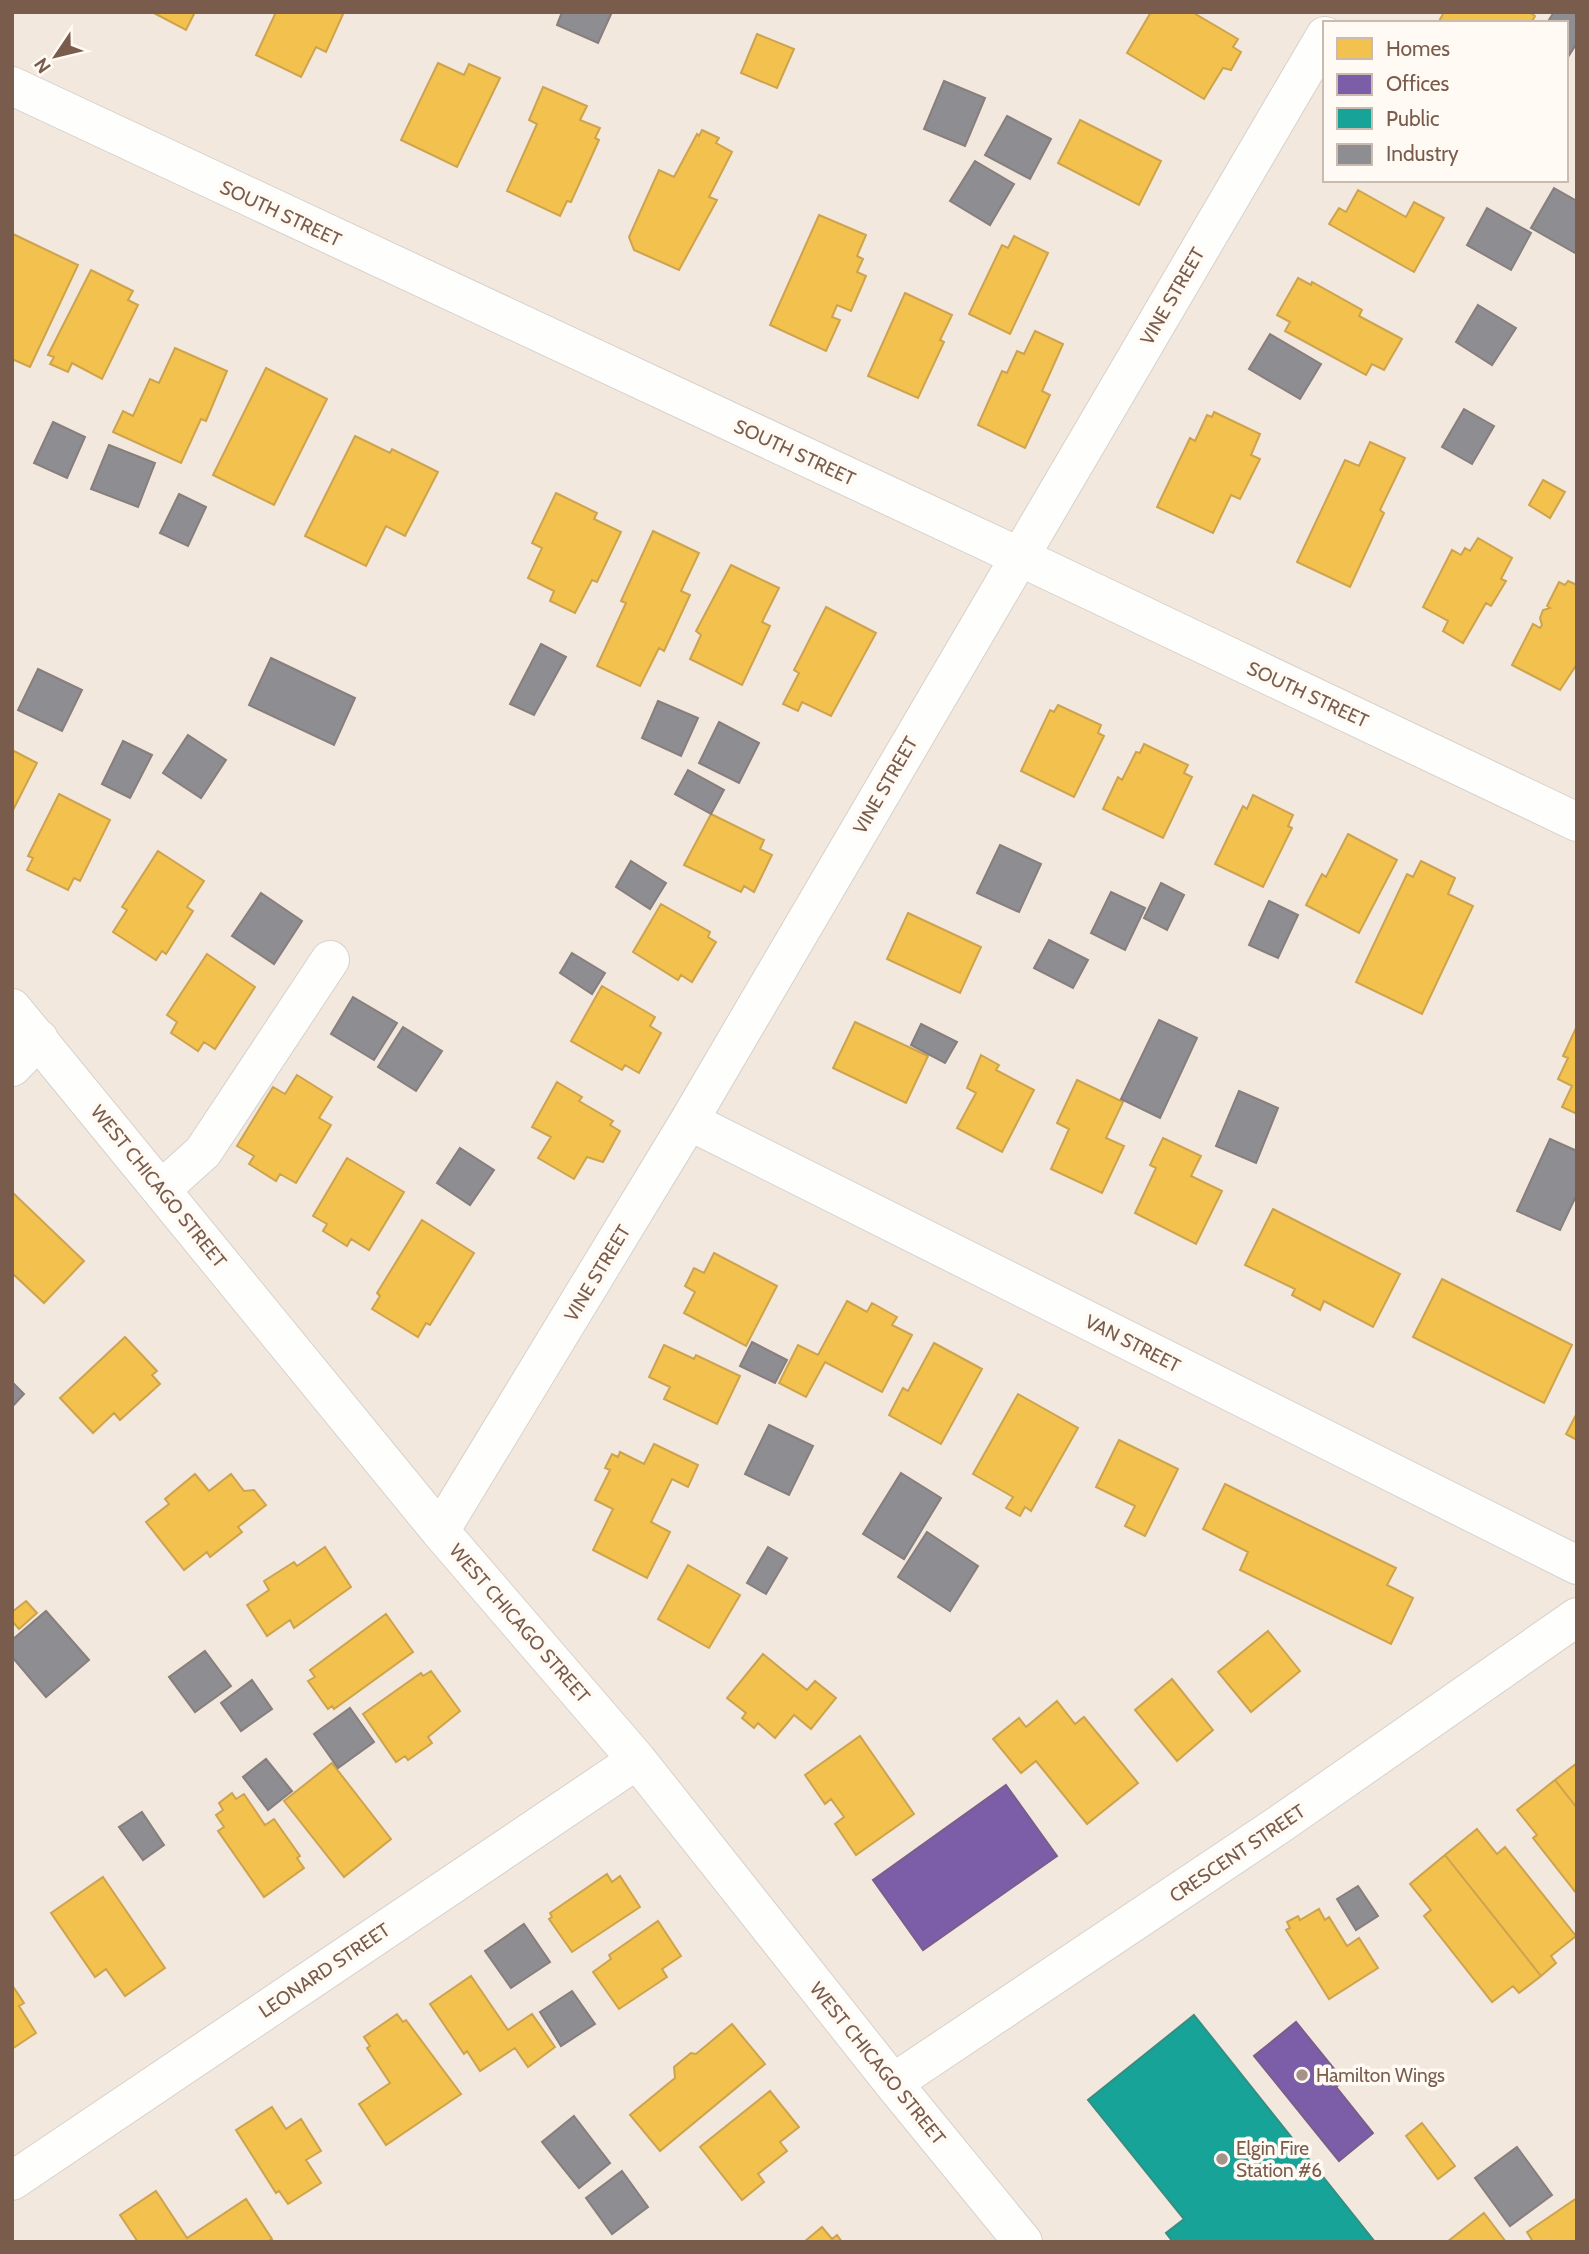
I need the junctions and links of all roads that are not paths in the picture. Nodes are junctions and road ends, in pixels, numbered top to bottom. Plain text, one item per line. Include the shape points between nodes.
1 (1323, 39) edge
2 (12, 86) edge
3 (1020, 557) junction
4 (1577, 822) edge
5 (330, 960) dead end
6 (12, 1007) edge
7 (39, 1039) junction
8 (12, 1067) edge
9 (689, 1121) junction
10 (162, 1189) junction
11 (440, 1531) junction
12 (1577, 1565) edge
13 (1577, 1617) edge
14 (637, 1760) junction
15 (893, 2083) junction
16 (12, 2181) edge
17 (1023, 2242) edge

1 - 3 street, VINE STREET
2 - 3 street, SOUTH STREET
3 - 4 street, SOUTH STREET
3 - 9 street, VINE STREET
5 - 10 street via 203,1152
6 - 7 street, WEST CHICAGO STREET
7 - 8 street
7 - 10 street, WEST CHICAGO STREET
9 - 11 street, VINE STREET
9 - 12 street, VAN STREET
10 - 11 street, WEST CHICAGO STREET
11 - 14 street, WEST CHICAGO STREET
13 - 15 street, CRESCENT STREET via 1280,1824
14 - 15 street, WEST CHICAGO STREET
14 - 16 street, LEONARD STREET
15 - 17 street, WEST CHICAGO STREET

